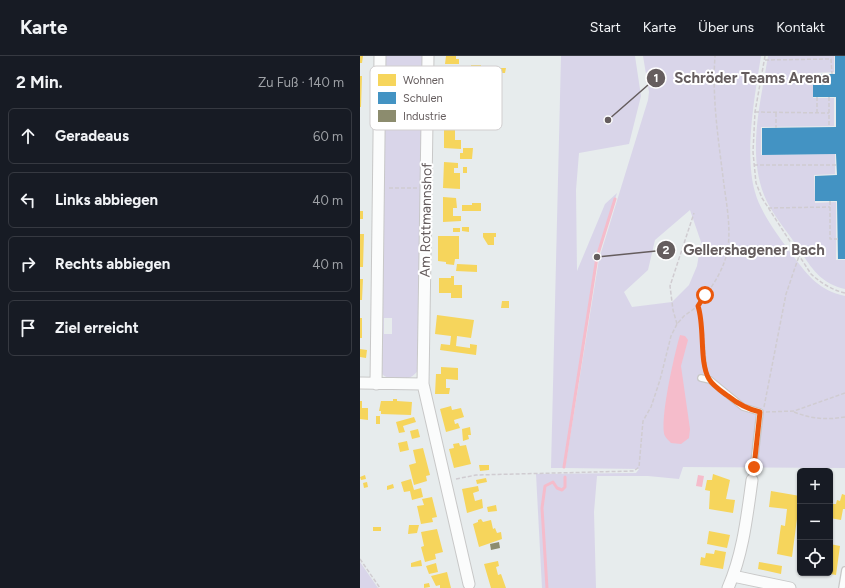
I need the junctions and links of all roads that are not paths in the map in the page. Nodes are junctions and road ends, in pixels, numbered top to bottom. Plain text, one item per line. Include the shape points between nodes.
1 (380, 56) edge
2 (380, 66) edge
3 (379, 130) edge
4 (428, 130) edge
5 (702, 378) dead end
6 (360, 383) edge
7 (376, 384) junction
8 (423, 384) junction
9 (752, 480) joint
10 (845, 570) edge
11 (733, 576) junction
12 (469, 584) dead end
13 (728, 588) edge
14 (790, 588) edge
15 (842, 588) edge

1 - 2 street
3 - 7 street
4 - 8 street, Am Rottmannshof
5 - 9 lane via 710,380 743,407 760,412
6 - 7 street
7 - 8 street
8 - 12 street, Am Rottmannshof
9 - 11 street via 745,532
10 - 15 lane
11 - 13 street
11 - 14 street

